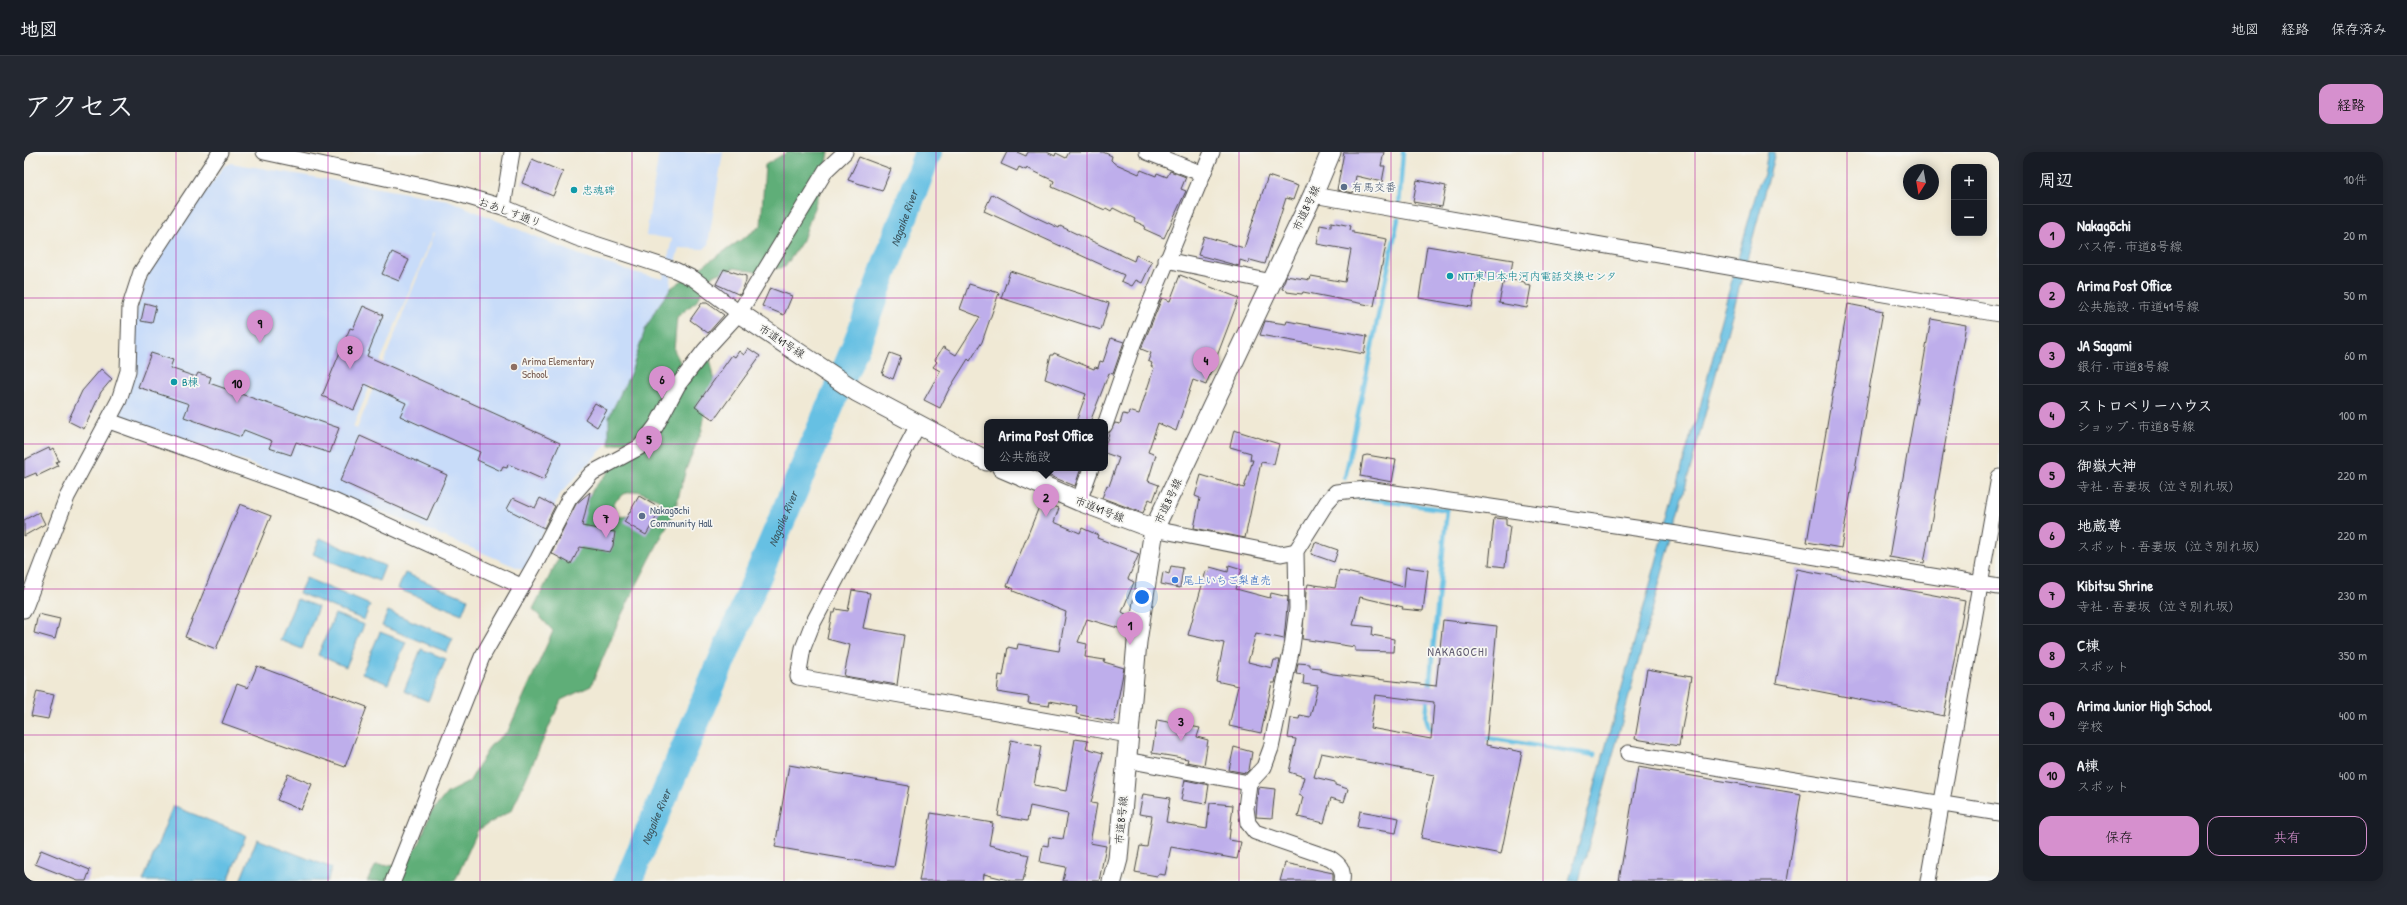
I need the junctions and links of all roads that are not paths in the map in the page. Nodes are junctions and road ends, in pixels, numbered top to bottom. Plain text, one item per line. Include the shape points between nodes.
1 (220, 152) edge
2 (264, 152) edge
3 (512, 152) edge
4 (845, 152) edge
5 (1147, 152) edge
6 (1212, 152) edge
7 (1331, 152) edge
8 (1203, 174) junction
9 (1313, 195) junction
10 (503, 207) junction
11 (1166, 260) junction
12 (1272, 282) junction
13 (739, 313) junction
14 (1999, 314) edge
15 (1107, 419) edge
16 (109, 421) junction
17 (918, 425) junction
18 (984, 459) edge
19 (1009, 471) edge
20 (1089, 471) edge
21 (1999, 477) edge
22 (1079, 501) junction
23 (1154, 529) junction
24 (1296, 551) junction
25 (1980, 584) junction
26 (521, 586) junction
27 (1999, 587) edge
28 (24, 610) edge
29 (1128, 736) junction
30 (1628, 753) dead end
31 (1126, 760) junction
32 (1250, 783) junction
33 (1941, 803) junction
34 (1999, 813) edge
35 (393, 881) edge
36 (1112, 881) edge
37 (1342, 881) edge
38 (1928, 881) edge

1 - 16 street via 141,272 130,306 128,371
2 - 10 street, おあしす通り via 455,193
3 - 10 street
4 - 13 street via 826,170
5 - 8 street
6 - 8 street
7 - 9 street, 市道8号線
8 - 11 street
9 - 12 street, 市道8号線
9 - 14 street
10 - 13 street, おあしす通り via 577,238 675,270 694,279
11 - 12 street
11 - 15 street
12 - 23 street, 市道8号線
13 - 17 street, 市道41号線 via 857,392
13 - 26 street via 705,350 678,385 656,426 640,447 592,473 569,499
16 - 26 street via 354,509
16 - 28 street via 66,497
17 - 18 street
17 - 29 street via 812,625 803,648 798,677
19 - 22 street, 市道41号線
20 - 22 street
21 - 25 street
22 - 23 street, 市道41号線
23 - 24 street via 1281,554
23 - 29 street, 市道8号線 via 1137,642
24 - 25 street via 1336,492 1367,489 1668,532
24 - 32 street via 1297,613 1281,703 1264,767
25 - 27 street
25 - 33 street
26 - 35 street via 482,657
29 - 31 street, 市道8号線
30 - 33 street
31 - 32 street
31 - 36 street, 市道8号線 via 1118,860
32 - 37 street via 1246,808 1251,827 1263,836 1330,858 1339,864
33 - 34 street
33 - 38 street

